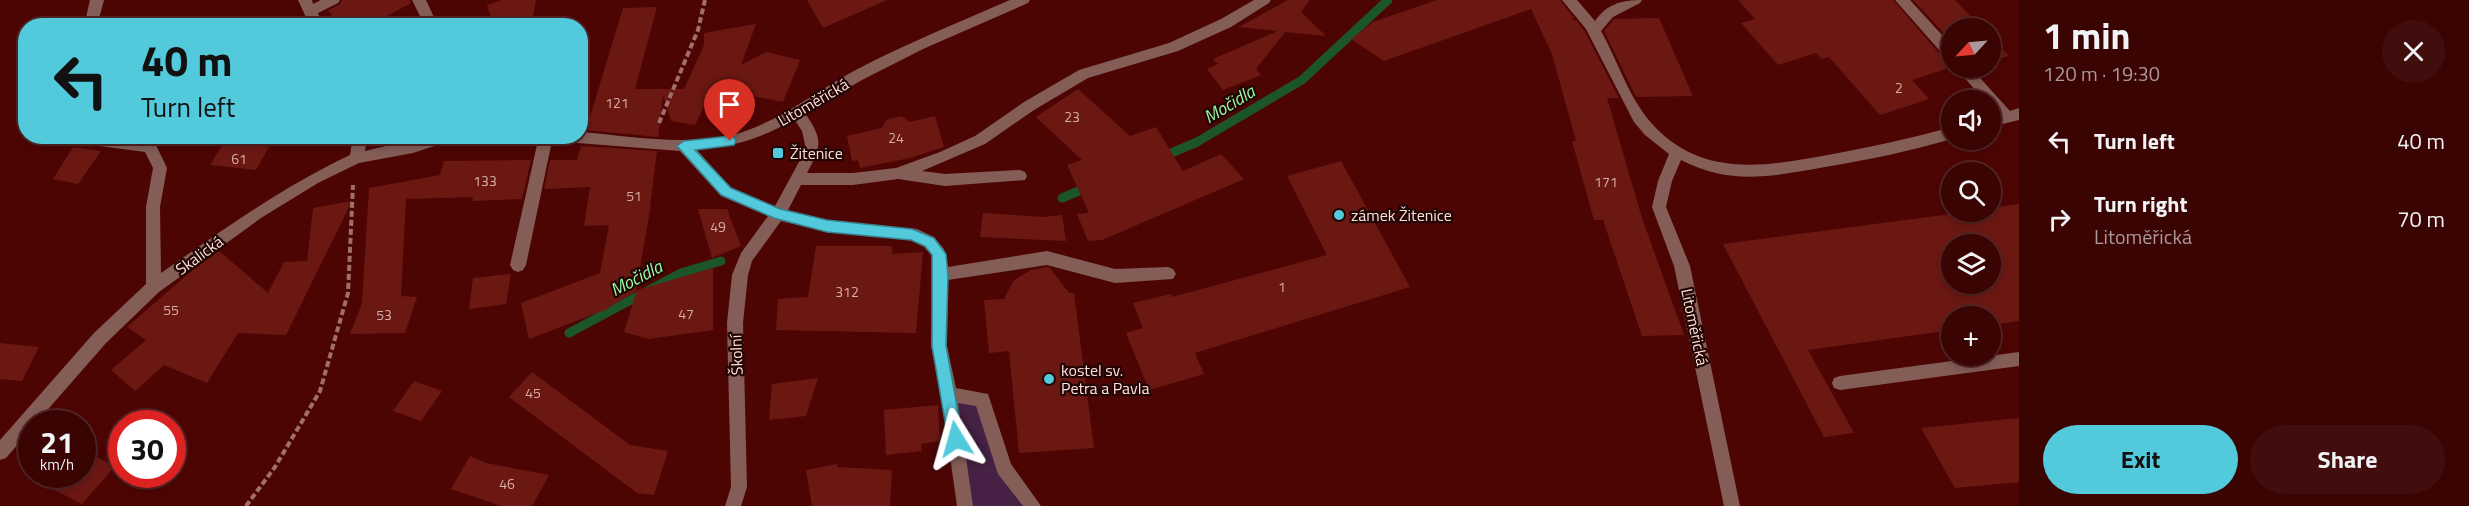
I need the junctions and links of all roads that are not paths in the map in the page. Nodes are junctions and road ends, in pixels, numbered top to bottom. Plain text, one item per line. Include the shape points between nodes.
1 (97, 0) edge
2 (333, 0) edge
3 (419, 0) edge
4 (1023, 0) edge
5 (1264, 0) edge
6 (1569, 0) edge
7 (1635, 0) edge
8 (1902, 0) edge
9 (308, 5) edge
10 (92, 18) edge
11 (428, 18) edge
12 (1594, 31) junction
13 (1941, 43) edge
14 (1973, 78) edge
15 (797, 112) junction
16 (2013, 116) edge
17 (1941, 136) edge
18 (588, 139) edge
19 (128, 144) edge
20 (359, 144) edge
21 (423, 144) edge
22 (544, 144) edge
23 (684, 146) junction
24 (1677, 152) junction
25 (357, 158) junction
26 (897, 174) junction
27 (1020, 176) dead end
28 (799, 179) junction
29 (778, 214) junction
30 (518, 265) dead end
31 (1168, 274) dead end
32 (941, 276) junction
33 (154, 287) junction
34 (2019, 359) edge
35 (1840, 382) dead end
36 (949, 394) junction
37 (0, 452) edge
38 (733, 506) edge
39 (964, 506) edge
40 (1033, 506) edge
41 (1732, 506) edge

1 - 10 street
2 - 9 street
3 - 11 street
4 - 15 street, Litoměřická via 908,50
5 - 26 street via 1173,47 1084,74 980,140
6 - 12 street
7 - 12 street via 1608,13
8 - 13 street
12 - 24 street via 1639,118
14 - 16 street
15 - 23 street, Litoměřická via 764,130 730,141
15 - 28 street, Školní via 809,130 813,149
17 - 24 street via 1885,152 1761,172 1705,166
18 - 23 street, Litoměřická
19 - 33 street via 150,147 160,168 153,207
20 - 25 street
21 - 25 street, Skalická
22 - 30 street
23 - 29 street via 726,192
24 - 41 street, Litoměřická via 1659,207 1683,266
25 - 33 street, Skalická via 256,214
26 - 27 street via 945,180
26 - 28 street via 853,180
28 - 29 street, Školní
29 - 32 street via 827,226 912,234 929,242 939,254
29 - 38 street, Školní via 746,258 740,275 735,323 739,487
31 - 32 street via 1115,276 1047,258
32 - 36 street via 939,346
33 - 37 street, Skalická via 99,338
34 - 35 street
36 - 39 street
36 - 40 street via 982,399 1004,468

